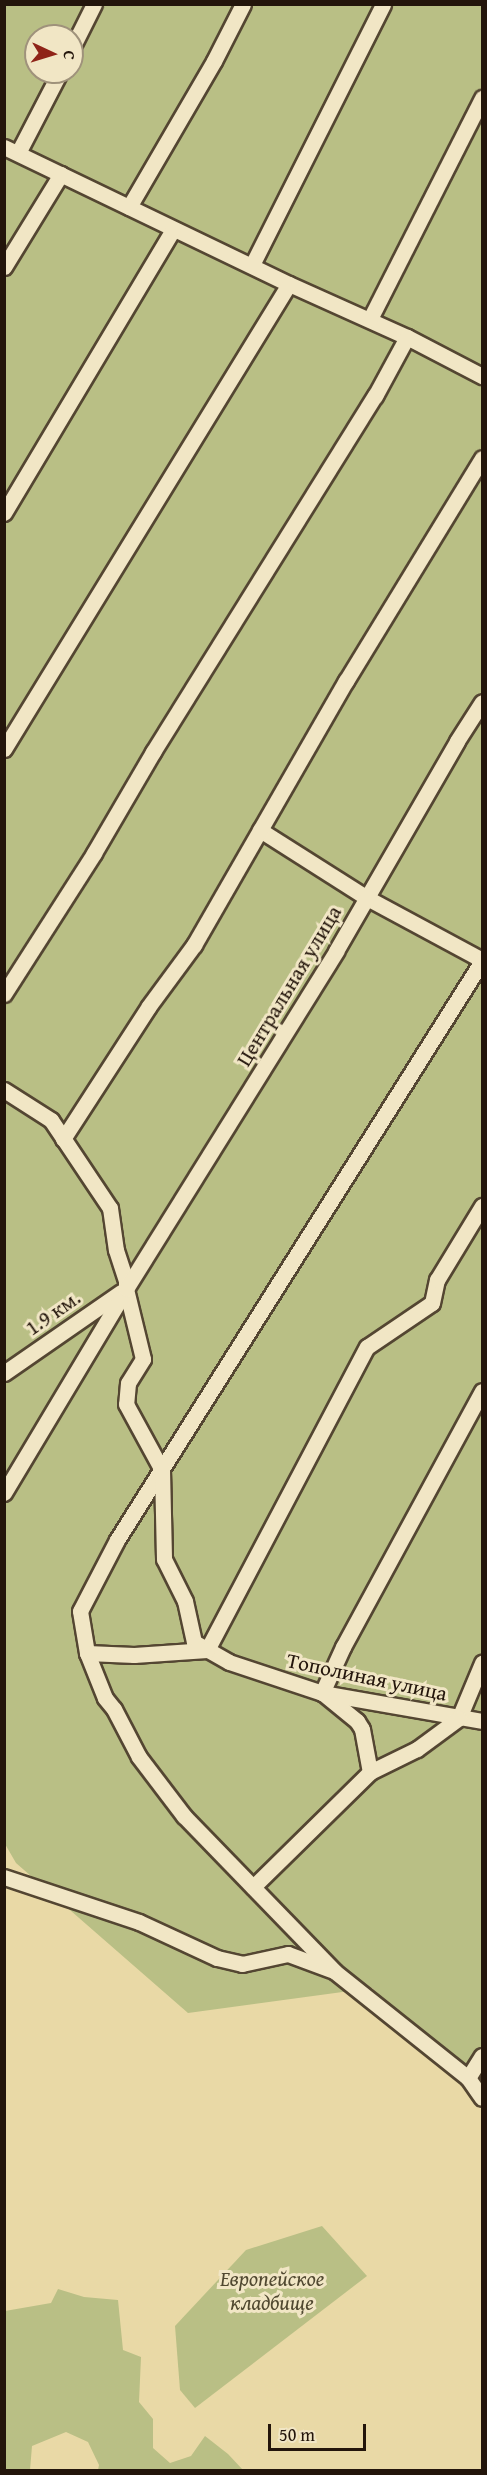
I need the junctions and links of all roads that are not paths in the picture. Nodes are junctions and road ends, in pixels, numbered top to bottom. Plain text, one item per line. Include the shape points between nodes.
1 (94, 4) edge
2 (243, 4) edge
3 (383, 4) edge
4 (84, 24) edge
5 (52, 84) edge
6 (483, 98) edge
7 (11, 150) edge
8 (61, 174) junction
9 (129, 207) junction
10 (173, 229) junction
11 (252, 265) junction
12 (4, 267) edge
13 (289, 284) junction
14 (370, 320) junction
15 (407, 337) junction
16 (483, 376) edge
17 (483, 458) edge
18 (4, 513) edge
19 (483, 702) edge
20 (4, 748) edge
21 (260, 830) junction
22 (367, 898) junction
23 (483, 960) edge
24 (4, 994) edge
25 (4, 1090) edge
26 (63, 1139) junction
27 (483, 1206) edge
28 (126, 1288) junction
29 (4, 1373) edge
30 (483, 1391) edge
31 (162, 1470) junction
32 (4, 1493) edge
33 (207, 1650) junction
34 (87, 1653) junction
35 (483, 1662) edge
36 (322, 1693) junction
37 (459, 1718) junction
38 (483, 1721) edge
39 (370, 1772) junction
40 (4, 1877) edge
41 (253, 1887) junction
42 (334, 1971) junction
43 (483, 2056) edge
44 (468, 2078) junction
45 (483, 2098) edge

1 - 4 street
2 - 9 street
3 - 11 street
5 - 7 street
6 - 14 street
7 - 8 street
8 - 9 street
8 - 12 street
9 - 10 street
10 - 11 street
10 - 18 street
11 - 13 street
13 - 14 street
13 - 20 street
14 - 15 street
15 - 16 street
15 - 24 street via 375,396
17 - 21 street
19 - 22 street, Центральная улица
21 - 22 street
21 - 26 street via 194,945 149,1006
22 - 23 street
22 - 28 street, Центральная улица
23 - 31 street
25 - 26 street, Тополиная улица via 51,1120
26 - 28 street, Тополиная улица via 110,1208
27 - 33 street via 437,1280 432,1303 367,1347
28 - 29 street, 1.9 км.
28 - 31 street, Тополиная улица via 143,1359 128,1383 126,1404
28 - 32 street, Центральная улица
30 - 36 street via 343,1647
31 - 33 street, Тополиная улица via 164,1558 185,1601 194,1642
31 - 34 street via 117,1540 80,1611
33 - 34 street via 134,1655
33 - 36 street, Тополиная улица via 255,1672
34 - 41 street via 105,1698 139,1757 184,1816
35 - 37 street
36 - 37 street, Тополиная улица
36 - 39 street via 362,1729
37 - 38 street, Тополиная улица
37 - 39 street via 417,1749
39 - 41 street
40 - 42 street via 139,1922 217,1958 242,1964 288,1954
41 - 42 street
42 - 44 street
43 - 44 street
44 - 45 street

